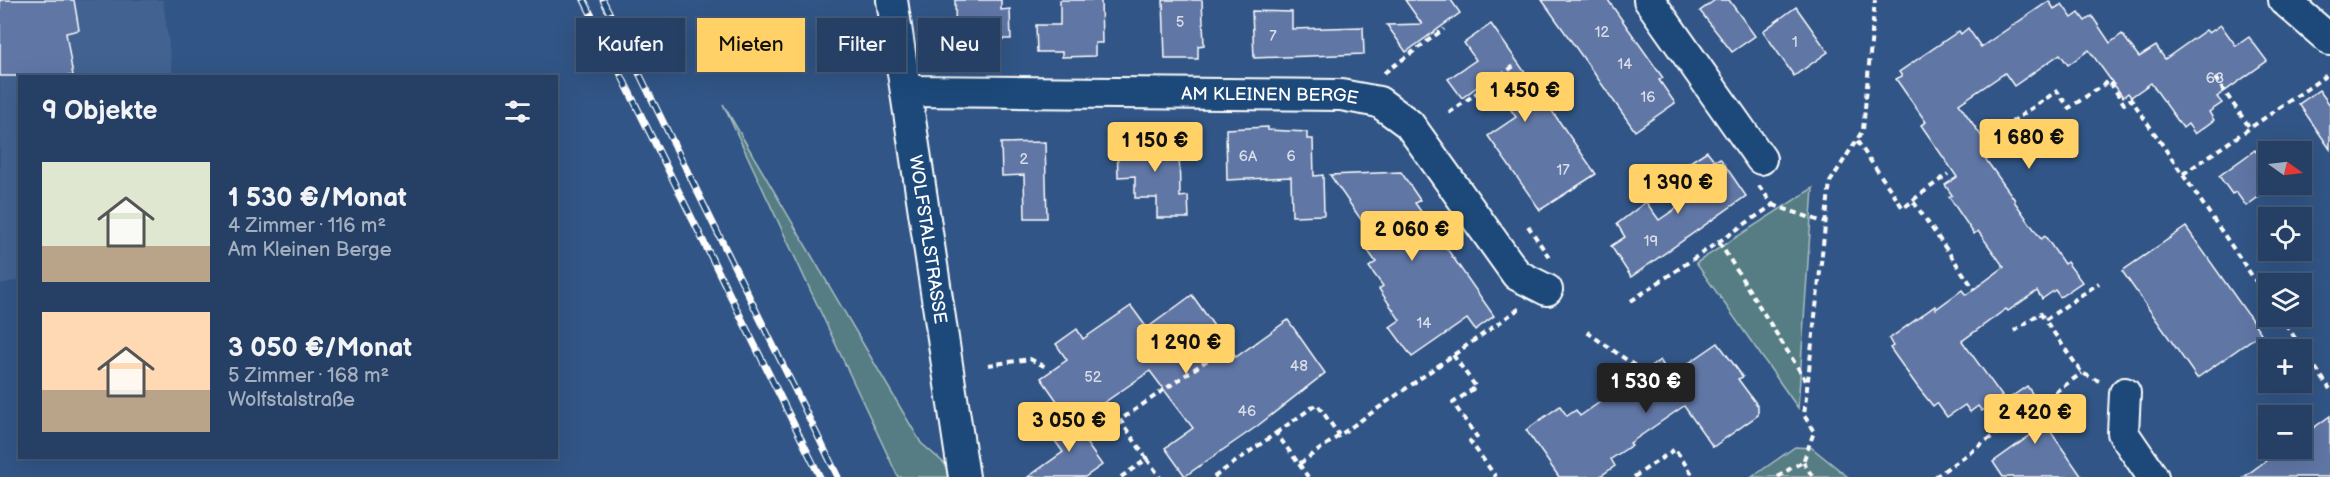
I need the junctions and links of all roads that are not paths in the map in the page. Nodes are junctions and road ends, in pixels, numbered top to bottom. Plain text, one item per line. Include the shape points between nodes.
1 (892, 0) edge
2 (1649, 0) edge
3 (2284, 0) edge
4 (2330, 40) edge
5 (906, 91) junction
6 (1761, 159) road end
7 (1547, 290) road end
8 (2125, 393) road end
9 (964, 477) edge
10 (2153, 477) edge

1 - 5 street, WOLFSTALSTRASSE
2 - 6 street
3 - 4 street
5 - 7 street, AM KLEINEN BERGE via 1341,95 1379,102 1409,124 1517,275
5 - 9 street, WOLFSTALSTRASSE
8 - 10 street via 2123,433

